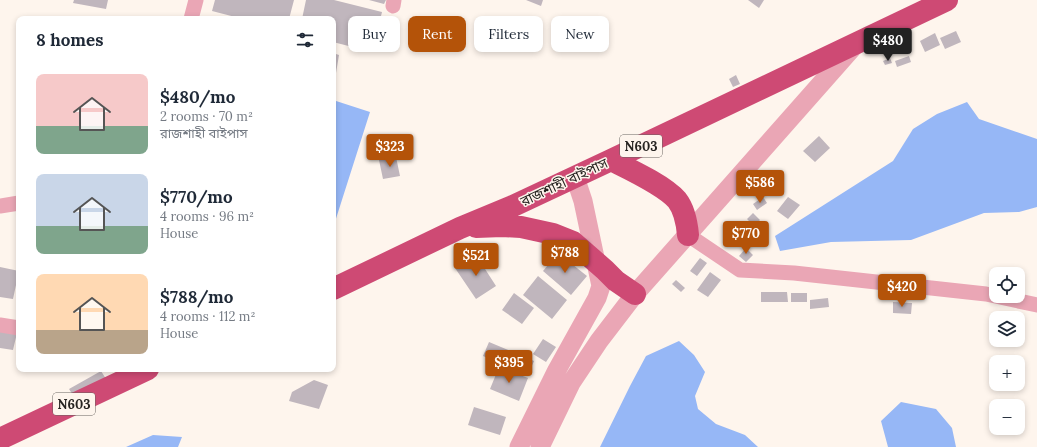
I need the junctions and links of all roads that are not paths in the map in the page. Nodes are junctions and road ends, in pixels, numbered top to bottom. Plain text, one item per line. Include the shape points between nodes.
1 (196, 0) edge
2 (946, 0) edge
3 (923, 6) edge
4 (192, 16) edge
5 (857, 43) junction
6 (611, 160) junction
7 (575, 177) junction
8 (16, 203) edge
9 (0, 206) edge
10 (460, 228) junction
11 (688, 235) junction
12 (597, 262) junction
13 (336, 286) edge
14 (635, 294) junction
15 (1037, 305) edge
16 (0, 325) edge
17 (16, 328) edge
18 (142, 372) edge
19 (0, 440) edge
20 (519, 447) edge
21 (540, 447) edge

1 - 4 street
2 - 3 highway, রাজশাহী বাইপাস / N603
3 - 5 highway, রাজশাহী বাইপাস / N603
5 - 6 highway, রাজশাহী বাইপাস / N603
5 - 11 street
6 - 7 highway, রাজশাহী বাইপাস / N603
6 - 11 highway via 669,193 683,212
7 - 10 highway, রাজশাহী বাইপাস / N603
7 - 12 street via 584,201
8 - 9 street
10 - 12 highway via 521,226 573,242
10 - 13 highway, রাজশাহী বাইপাস / N603
11 - 14 street
11 - 15 street via 740,270 794,273 986,294
12 - 14 highway via 616,281
12 - 20 street via 601,286 597,298 557,370
14 - 21 street via 571,383
16 - 17 street
18 - 19 highway, N603

